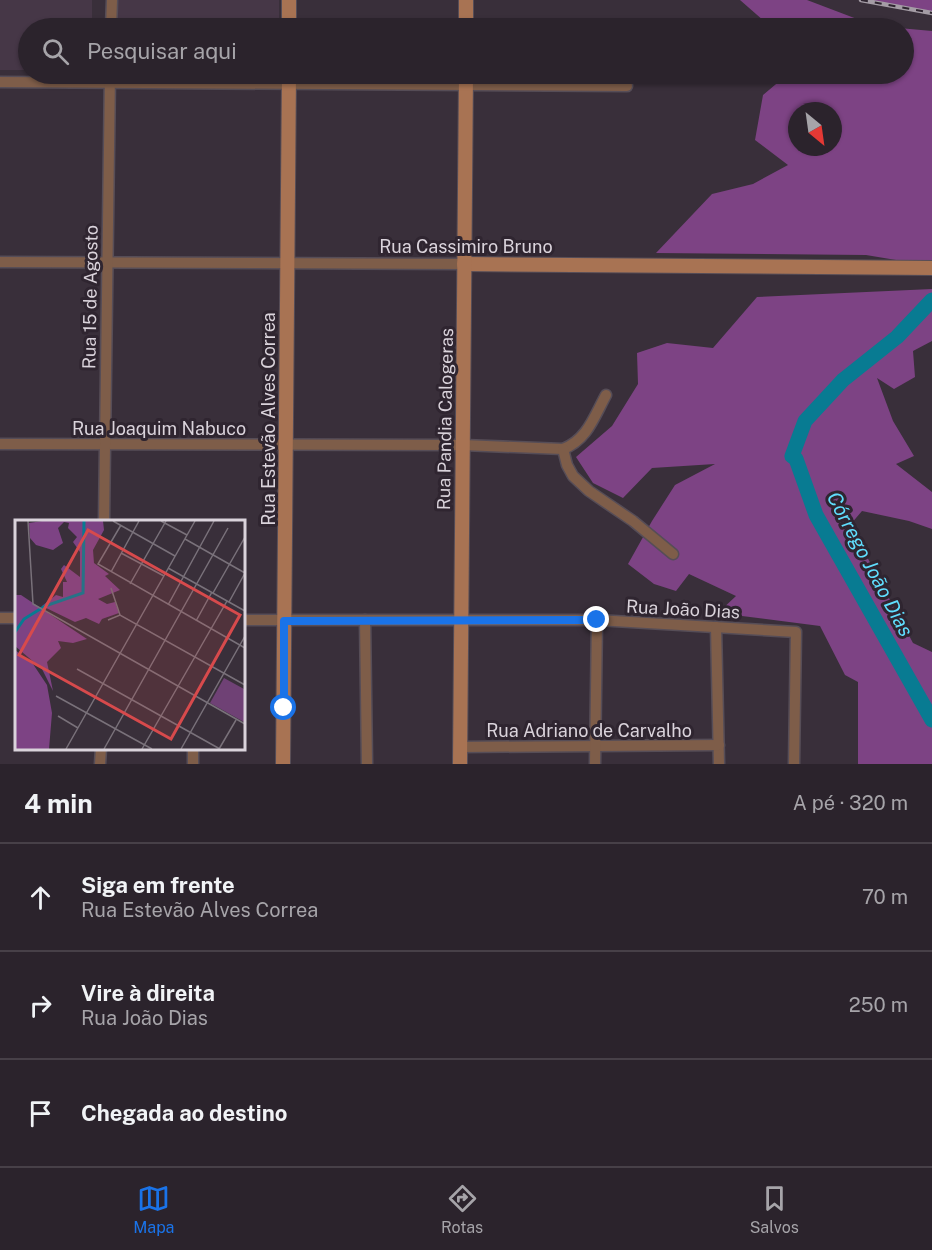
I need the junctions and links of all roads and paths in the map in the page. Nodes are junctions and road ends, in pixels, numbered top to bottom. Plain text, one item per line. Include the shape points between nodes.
1 (112, 0) edge
2 (289, 0) edge
3 (466, 0) edge
4 (111, 18) edge
5 (289, 18) edge
6 (466, 18) edge
7 (18, 81) edge
8 (0, 82) edge
9 (110, 84) edge
10 (289, 84) edge
11 (466, 84) edge
12 (581, 84) edge
13 (627, 86) dead end
14 (0, 262) edge
15 (108, 262) junction
16 (287, 263) junction
17 (464, 264) junction
18 (932, 268) edge
19 (606, 395) dead end
20 (0, 444) edge
21 (105, 444) junction
22 (286, 445) junction
23 (463, 445) junction
24 (563, 449) junction
25 (104, 520) edge
26 (673, 554) dead end
27 (244, 620) edge
28 (365, 620) junction
29 (461, 620) junction
30 (597, 620) junction
31 (284, 621) junction
32 (716, 627) junction
33 (595, 745) junction
34 (719, 745) junction
35 (460, 747) junction
36 (283, 764) edge
37 (367, 764) edge
38 (460, 764) edge
39 (595, 764) edge
40 (719, 764) edge
41 (794, 764) edge

1 - 4 street
2 - 5 main road
3 - 6 main road
7 - 8 street
9 - 15 street, Rua 15 de Agosto
10 - 16 main road, Rua Estevão Alves Correa
11 - 17 main road, Rua Pandia Calogeras
12 - 13 street
14 - 15 street, Rua Cassimiro Bruno
15 - 16 street, Rua Cassimiro Bruno
15 - 21 street, Rua 15 de Agosto
16 - 17 street, Rua Cassimiro Bruno
16 - 22 main road, Rua Estevão Alves Correa
17 - 18 main road, Rua Cassimiro Bruno
17 - 23 main road, Rua Pandia Calogeras
19 - 24 street via 582,438
20 - 21 street, Rua Joaquim Nabuco
21 - 22 street, Rua Joaquim Nabuco
21 - 25 street, Rua 15 de Agosto
22 - 23 street, Rua Joaquim Nabuco
22 - 31 main road, Rua Estevão Alves Correa
23 - 24 street, Rua Joaquim Nabuco
23 - 29 main road, Rua Pandia Calogeras
24 - 26 street via 573,476
27 - 31 street, Rua João Dias
28 - 29 street, Rua João Dias
28 - 31 street, Rua João Dias
28 - 37 street
29 - 30 street, Rua João Dias
29 - 35 main road, Rua Pandia Calogeras
30 - 32 street, Rua João Dias
30 - 33 street
31 - 36 main road, Rua Estevão Alves Correa
32 - 34 street
32 - 41 street, Rua João Dias via 796,632
33 - 34 street, Rua Adriano de Carvalho
33 - 35 street, Rua Adriano de Carvalho
33 - 39 street
34 - 40 street
35 - 38 main road, Rua Pandia Calogeras

